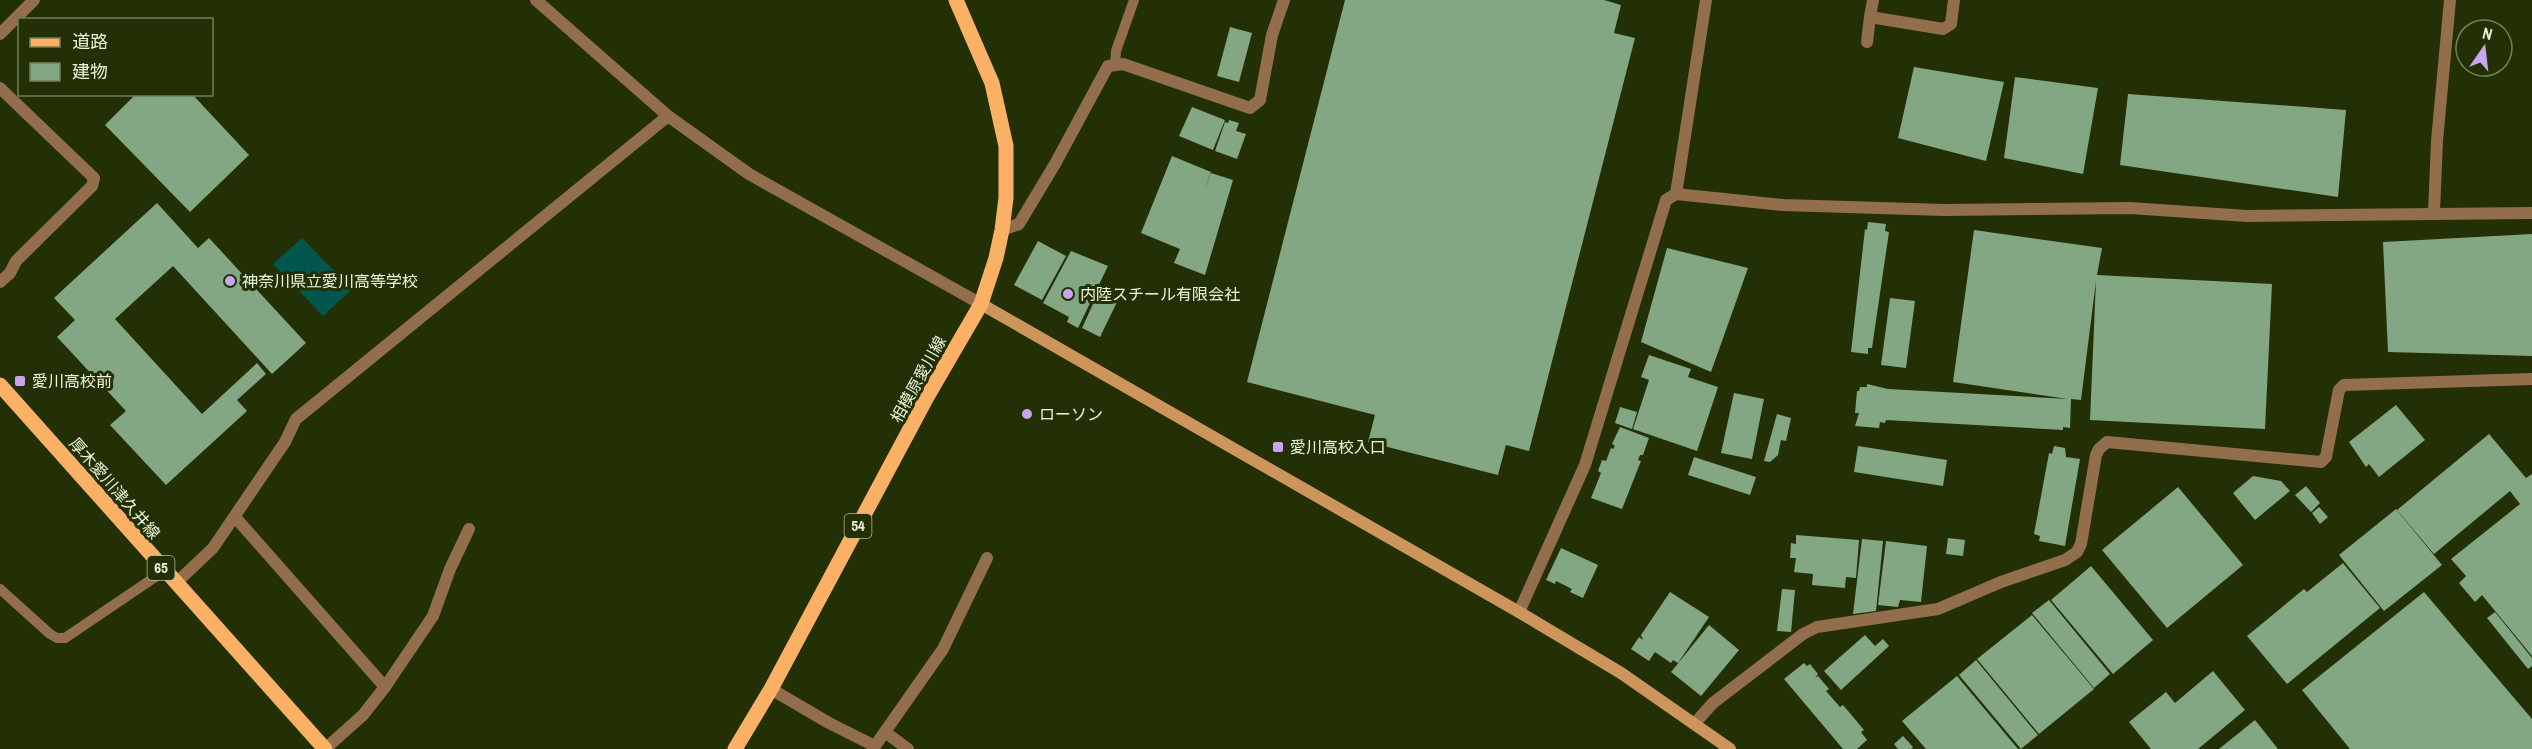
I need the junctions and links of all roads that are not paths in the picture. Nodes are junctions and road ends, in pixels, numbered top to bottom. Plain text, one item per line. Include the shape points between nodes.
1 (34, 0) edge
2 (536, 0) edge
3 (956, 0) edge
4 (1134, 0) edge
5 (1284, 0) edge
6 (1706, 0) edge
7 (1873, 0) edge
8 (1954, 0) edge
9 (2450, 0) edge
10 (1870, 17) junction
11 (0, 34) edge
12 (1867, 42) dead end
13 (1115, 65) junction
14 (0, 88) edge
15 (668, 116) junction
16 (1676, 194) junction
17 (2434, 212) junction
18 (2532, 213) edge
19 (1002, 230) junction
20 (0, 282) edge
21 (981, 304) junction
22 (2532, 379) edge
23 (0, 385) edge
24 (235, 517) junction
25 (470, 529) dead end
26 (987, 558) dead end
27 (164, 571) junction
28 (176, 583) junction
29 (0, 589) edge
30 (1519, 612) junction
31 (385, 687) junction
32 (771, 689) junction
33 (1695, 723) junction
34 (885, 732) junction
35 (325, 749) edge
36 (735, 749) edge
37 (908, 749) edge
38 (1730, 749) edge

1 - 11 street
2 - 15 street
3 - 19 main road, 相模原愛川線 / 54 via 992,83 1006,146
4 - 13 lane
5 - 13 street via 1265,64 1260,100 1250,108 1123,64
6 - 16 street
7 - 10 street
8 - 10 street via 1951,24 1943,29
9 - 17 street
10 - 12 street
13 - 19 street via 1108,66 1019,224
14 - 20 street via 94,178 92,186
15 - 21 street via 749,174
15 - 24 street via 296,418 285,442
16 - 17 street via 1783,205 1944,210 2130,208 2247,216
16 - 30 street via 1666,200 1585,465
17 - 18 street
19 - 21 main road, 相模原愛川線 / 54
21 - 30 street
21 - 32 main road, 相模原愛川線 / 54
22 - 33 street via 2344,385 2339,390 2326,457 2321,462 2108,442 2096,455 2077,552 1938,609 1817,627 1713,703
23 - 27 main road, 厚木愛川津久井線 / 65
24 - 28 street via 213,548
24 - 31 street
25 - 31 street via 450,568 433,616
26 - 34 street via 943,649
27 - 28 main road, 厚木愛川津久井線 / 65
27 - 29 lane via 65,638 50,634
28 - 35 main road, 厚木愛川津久井線 / 65
30 - 33 street
31 - 35 street via 363,715
32 - 34 street via 875,746
32 - 36 main road, 相模原愛川線 / 54
33 - 38 street
34 - 37 street

